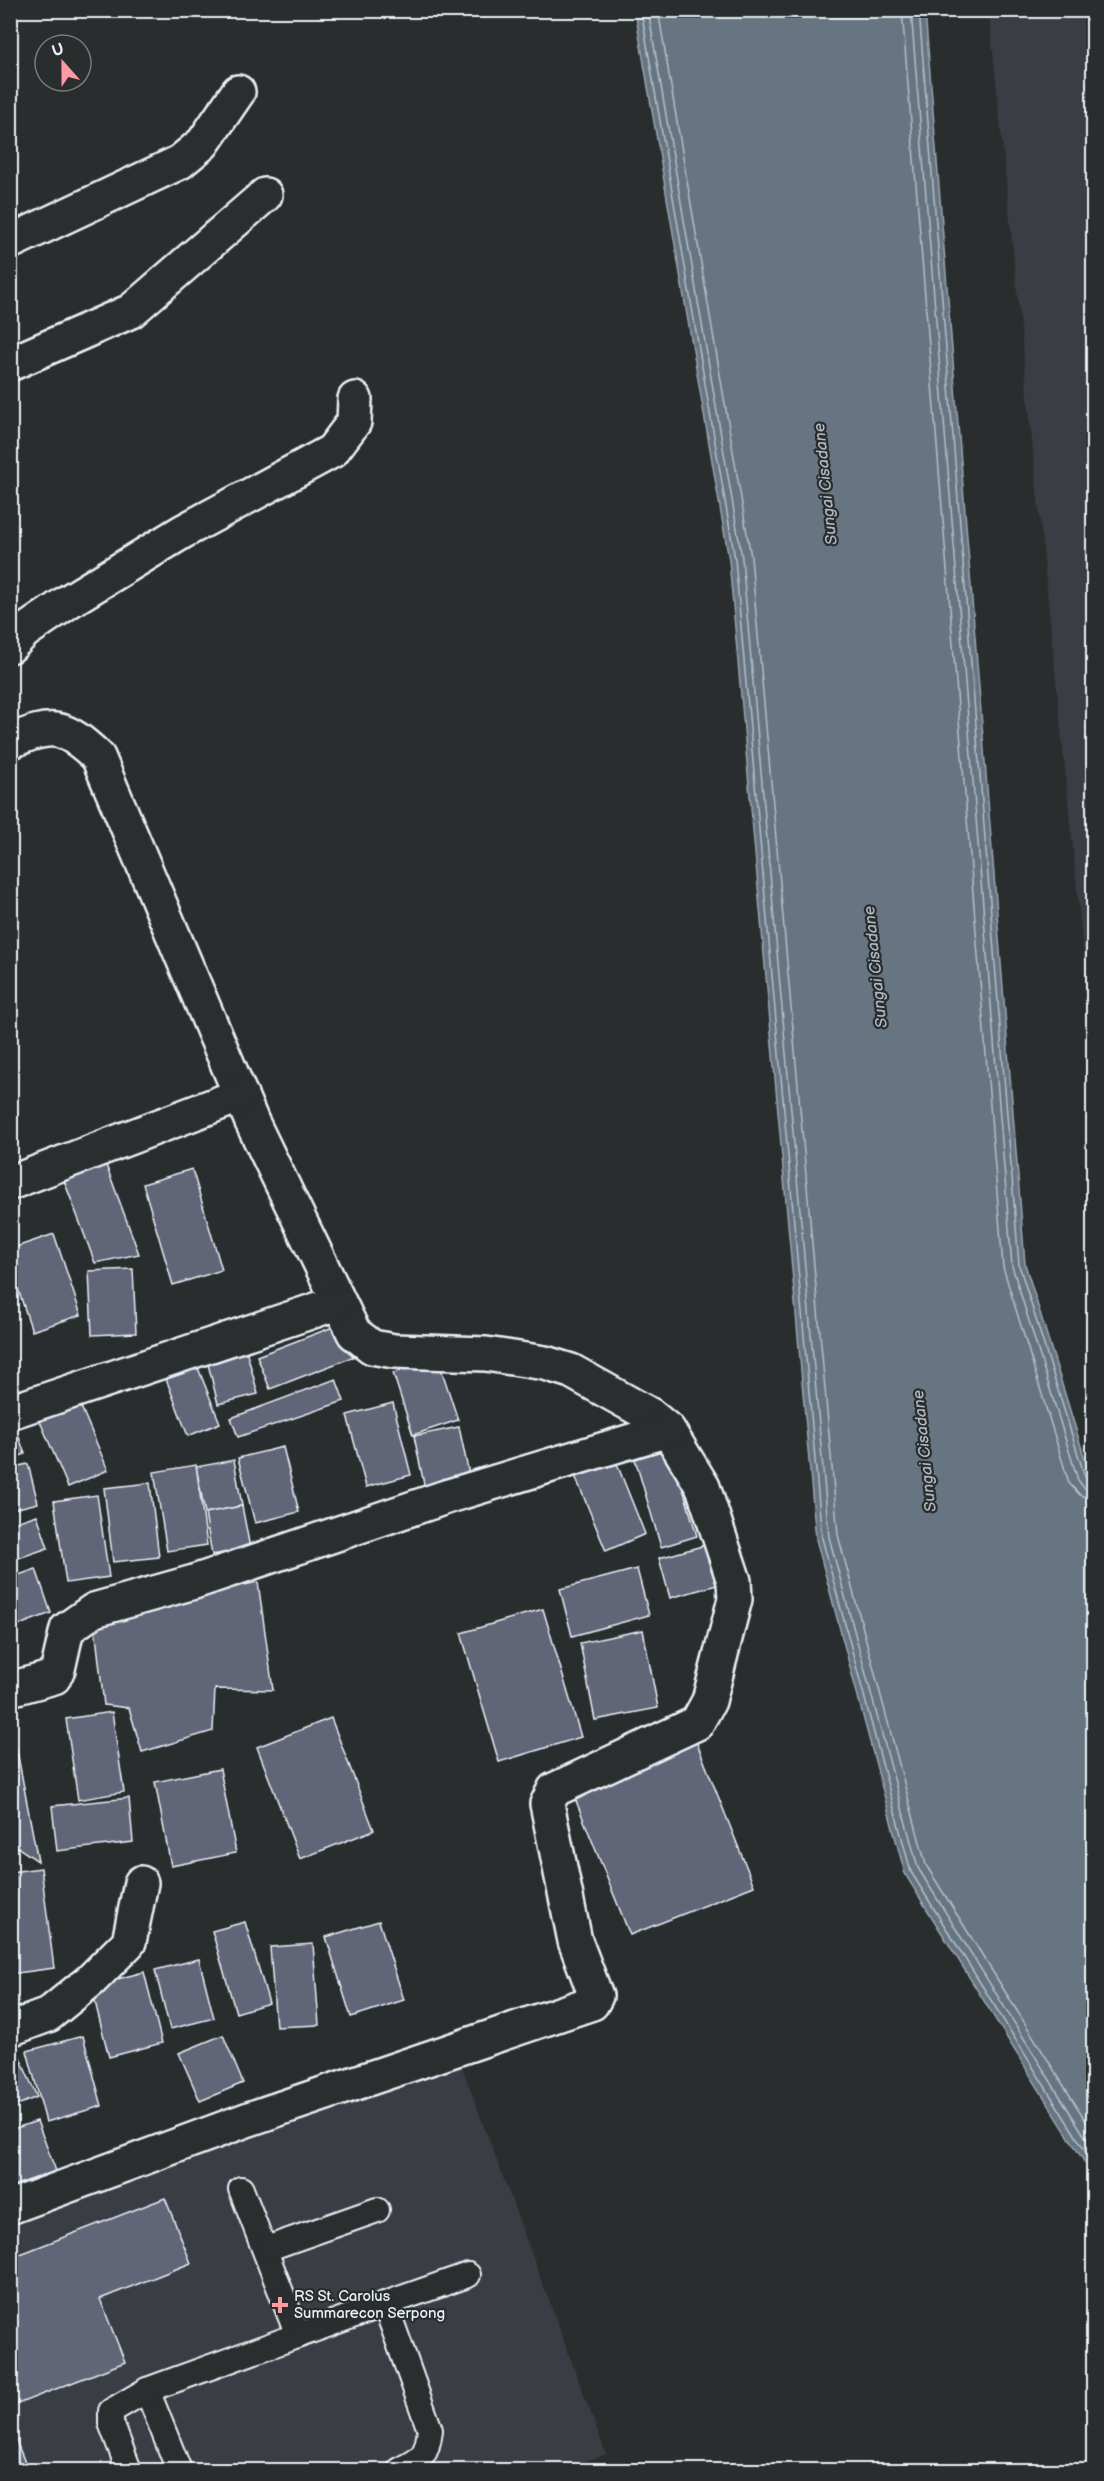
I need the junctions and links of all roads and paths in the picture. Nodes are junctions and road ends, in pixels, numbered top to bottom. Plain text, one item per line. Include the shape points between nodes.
1 (238, 92) dead end
2 (265, 195) dead end
3 (10, 242) edge
4 (10, 364) edge
5 (355, 399) dead end
6 (10, 646) edge
7 (10, 742) edge
8 (240, 1095) junction
9 (10, 1183) edge
10 (337, 1303) junction
11 (10, 1412) edge
12 (668, 1430) junction
13 (10, 1689) edge
14 (141, 1883) dead end
15 (10, 2029) edge
16 (241, 2189) dead end
17 (10, 2207) edge
18 (377, 2210) dead end
19 (266, 2249) junction
20 (468, 2275) dead end
21 (385, 2304) junction
22 (298, 2336) junction
23 (147, 2390) junction
24 (413, 2468) edge
25 (129, 2470) edge
26 (179, 2470) edge

1 - 3 street via 203,143 180,162
2 - 4 street via 130,311
5 - 6 street via 354,422 332,451 182,532 69,601
7 - 8 street via 59,728 98,756
8 - 9 street
8 - 10 street
10 - 11 street
10 - 12 street via 354,1333 372,1347 486,1354 545,1363 571,1371 650,1415
12 - 13 street via 449,1496 204,1579 94,1610 67,1629 54,1677
12 - 17 street via 703,1487 734,1581 735,1599 709,1701 697,1723 554,1790 547,1804 575,1941 596,1996 594,2000 249,2119
14 - 15 street via 129,1942 48,2015
16 - 19 lane
18 - 19 lane
19 - 22 lane
20 - 21 lane
21 - 22 lane
21 - 24 lane via 430,2430 427,2450
22 - 23 lane
23 - 25 lane via 111,2411 111,2423
23 - 26 lane

